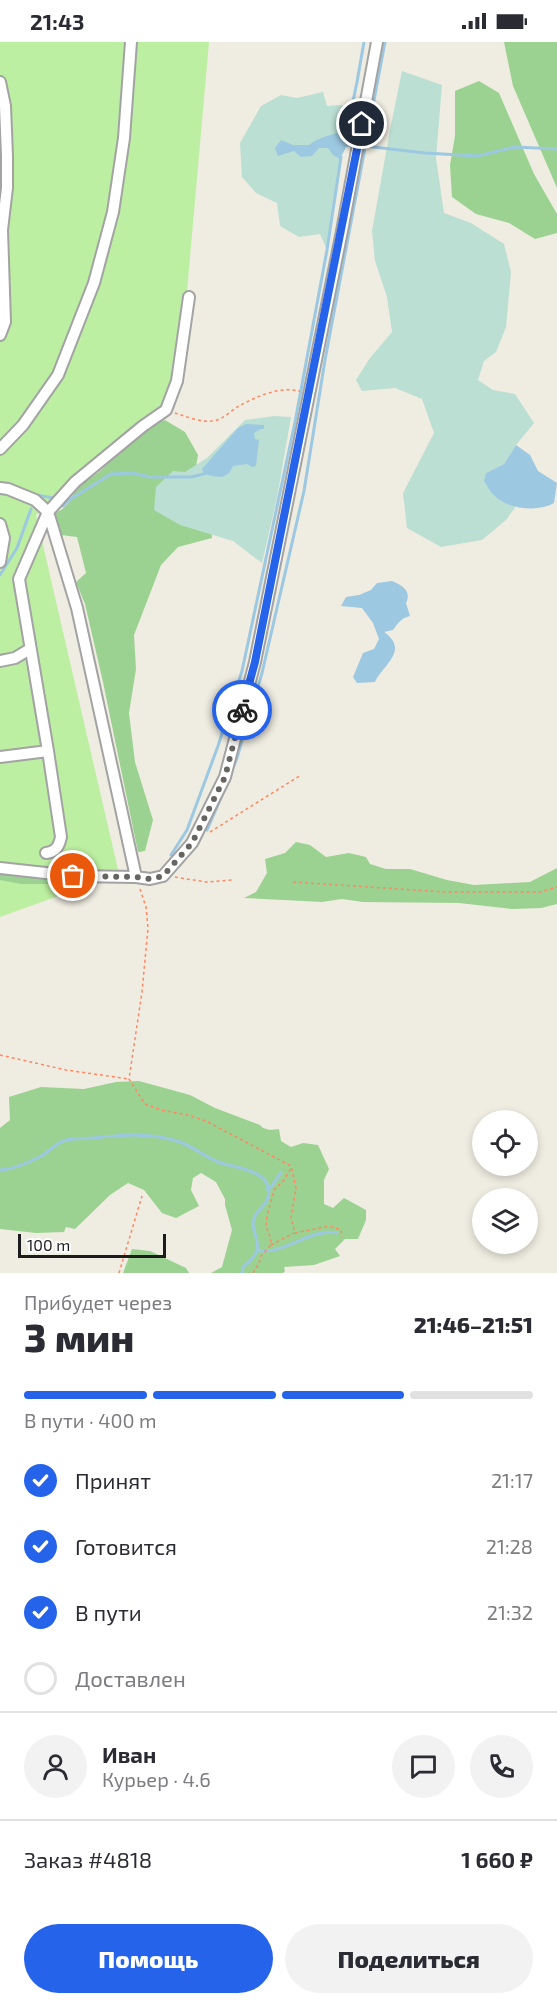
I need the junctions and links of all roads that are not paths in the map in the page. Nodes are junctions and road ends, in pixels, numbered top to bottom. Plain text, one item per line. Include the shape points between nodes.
1 (131, 42) edge
2 (377, 42) edge
3 (0, 82) edge
4 (189, 297) dead end
5 (0, 335) edge
6 (0, 449) edge
7 (0, 488) edge
8 (48, 512) junction
9 (0, 524) edge
10 (0, 562) edge
11 (30, 648) junction
12 (0, 661) edge
13 (48, 751) junction
14 (0, 757) edge
15 (46, 853) dead end
16 (0, 868) edge
17 (136, 877) junction

1 - 6 street via 124,138 113,212 94,283 58,375 24,425
2 - 17 street via 255,662 225,777 192,843 163,876
3 - 5 street via 6,106 8,156 2,230 5,322
4 - 8 street via 177,381 166,410 75,483
7 - 8 street via 35,500
8 - 11 street via 19,579
8 - 17 street via 77,608
9 - 10 street via 4,538
11 - 12 street via 15,658
11 - 13 street
13 - 14 street
13 - 15 street via 61,837 56,849
16 - 17 street via 73,876

